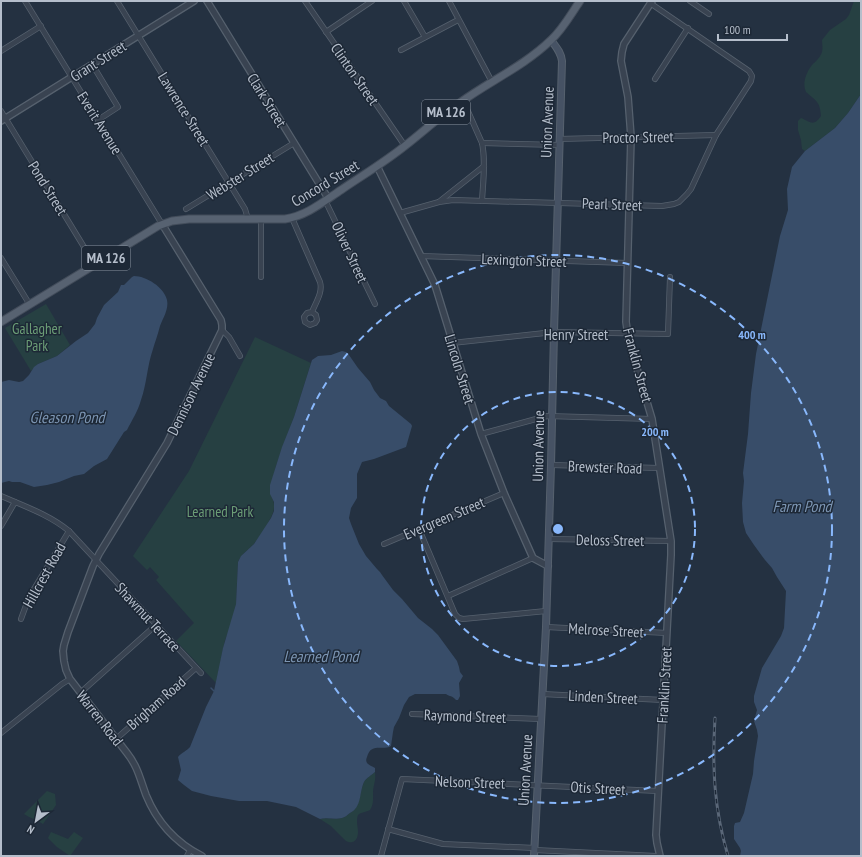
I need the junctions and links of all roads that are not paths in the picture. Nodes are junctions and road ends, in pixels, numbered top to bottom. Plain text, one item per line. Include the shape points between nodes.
1 (25, 1) edge
2 (117, 1) edge
3 (194, 1) edge
4 (207, 1) edge
5 (305, 1) edge
6 (372, 1) edge
7 (404, 1) edge
8 (449, 1) edge
9 (580, 1) edge
10 (690, 1) edge
11 (650, 2) edge
12 (709, 14) dead end
13 (458, 20) junction
14 (41, 26) junction
15 (688, 28) junction
16 (326, 32) junction
17 (138, 36) junction
18 (424, 37) junction
19 (551, 40) junction
20 (401, 50) dead end
21 (1, 51) edge
22 (92, 64) junction
23 (72, 77) junction
24 (655, 79) dead end
25 (492, 82) junction
26 (462, 100) junction
27 (1, 111) edge
28 (3, 120) edge
29 (98, 120) junction
30 (716, 136) junction
31 (631, 137) junction
32 (482, 142) junction
33 (559, 142) junction
34 (294, 143) junction
35 (405, 146) junction
36 (377, 166) junction
37 (484, 166) junction
38 (229, 184) junction
39 (327, 199) junction
40 (482, 201) junction
41 (439, 202) junction
42 (558, 203) junction
43 (629, 205) junction
44 (186, 210) dead end
45 (400, 213) junction
46 (292, 218) junction
47 (248, 219) junction
48 (261, 219) junction
49 (162, 224) junction
50 (421, 256) junction
51 (1, 258) edge
52 (556, 261) junction
53 (627, 263) junction
54 (95, 265) junction
55 (261, 277) dead end
56 (670, 278) dead end
57 (375, 304) dead end
58 (30, 305) junction
59 (312, 312) dead end
60 (1, 322) edge
61 (222, 330) junction
62 (554, 332) junction
63 (627, 334) junction
64 (452, 343) junction
65 (240, 356) dead end
66 (552, 415) junction
67 (652, 418) junction
68 (481, 434) junction
69 (551, 465) junction
70 (659, 468) junction
71 (504, 493) junction
72 (1, 496) edge
73 (15, 502) junction
74 (1, 526) edge
75 (419, 529) junction
76 (69, 531) junction
77 (548, 539) junction
78 (671, 541) junction
79 (384, 544) dead end
80 (533, 558) junction
81 (96, 561) junction
82 (548, 566) junction
83 (448, 596) junction
84 (546, 611) junction
85 (22, 619) dead end
86 (156, 625) junction
87 (546, 627) junction
88 (667, 633) junction
89 (196, 668) junction
90 (201, 673) dead end
91 (70, 679) junction
92 (80, 693) junction
93 (542, 694) junction
94 (663, 700) junction
95 (412, 714) dead end
96 (541, 719) junction
97 (1, 733) edge
98 (116, 739) junction
99 (538, 785) junction
100 (658, 791) junction
101 (388, 829) junction
102 (190, 850) junction
103 (534, 851) edge
104 (187, 856) edge
105 (202, 856) edge
106 (381, 856) edge
107 (656, 856) edge
108 (660, 856) edge

1 - 14 street, Everit Avenue
2 - 17 street, Lawrence Street
3 - 17 street, Grant Street
4 - 34 street, Clark Street
5 - 16 street, Clinton Street
6 - 16 street
7 - 18 street
8 - 13 street
9 - 19 main road, Concord Street / MA 126
10 - 12 street
11 - 15 street
11 - 31 street, Franklin Street via 622,52 621,67 629,103
13 - 18 street
13 - 25 street
14 - 21 street
14 - 23 street, Everit Avenue
15 - 24 street
15 - 30 street, Pearl Street via 749,71 752,76
16 - 35 street, Clinton Street
17 - 22 street, Grant Street
17 - 38 street, Lawrence Street
18 - 20 street
19 - 25 main road, Concord Street / MA 126
19 - 33 main road, Union Avenue via 558,49 562,61
22 - 23 street, Grant Street
22 - 29 street via 118,107
23 - 28 street, Grant Street
23 - 29 street, Everit Avenue
25 - 26 main road, Concord Street / MA 126
26 - 32 street
26 - 35 main road, Concord Street / MA 126
27 - 28 street, Pond Street
28 - 54 street, Pond Street
29 - 49 street, Everit Avenue
30 - 31 street, Proctor Street
30 - 43 street, Pearl Street via 690,189 677,203 669,206
31 - 33 street, Proctor Street
31 - 43 street, Franklin Street
32 - 33 street, Proctor Street
32 - 37 street
33 - 42 main road, Union Avenue
34 - 38 street, Webster Street
34 - 39 street, Clark Street
35 - 36 main road, Concord Street / MA 126
36 - 39 main road, Concord Street / MA 126
36 - 45 street, Lincoln Street
37 - 40 street
37 - 41 street
38 - 44 street, Webster Street
38 - 47 street, Lawrence Street via 245,209
39 - 46 main road, Concord Street / MA 126
39 - 57 street, Oliver Street
40 - 41 street, Pearl Street
40 - 42 street, Pearl Street
41 - 45 street, Pearl Street
42 - 43 street, Pearl Street
42 - 52 main road, Union Avenue
43 - 53 street, Franklin Street
45 - 50 street, Lincoln Street
46 - 48 main road, Concord Street / MA 126
46 - 59 street via 321,286
47 - 48 main road, Concord Street / MA 126
47 - 49 main road, Concord Street / MA 126 via 189,219
48 - 55 street
49 - 54 main road, Concord Street / MA 126
49 - 61 street via 221,320
50 - 52 street, Lexington Street
50 - 64 street, Lincoln Street via 438,294
51 - 58 street
52 - 53 street, Lexington Street
52 - 62 main road, Union Avenue
53 - 63 street, Franklin Street
54 - 58 main road, Concord Street / MA 126
56 - 63 street, Henry Street via 668,334
58 - 60 main road, Concord Street / MA 126
61 - 65 street
61 - 81 street, Dennison Avenue via 167,443
62 - 63 street, Henry Street
62 - 64 street, Henry Street
62 - 66 main road, Union Avenue
63 - 67 street, Franklin Street
64 - 68 street, Lincoln Street
66 - 67 street
66 - 68 street
66 - 69 main road, Union Avenue
67 - 70 street, Franklin Street
68 - 71 street, Lincoln Street
69 - 70 street, Brewster Road
69 - 77 main road, Union Avenue
70 - 78 street, Franklin Street
71 - 75 street, Evergreen Street
71 - 80 street, Lincoln Street
72 - 73 street, Shawmut Terrace
73 - 74 street
73 - 76 street, Shawmut Terrace
75 - 79 street, Evergreen Street
75 - 83 street
76 - 81 street, Shawmut Terrace
76 - 85 street, Hillcrest Road via 31,594
77 - 78 street, Deloss Street
77 - 82 main road, Union Avenue
78 - 88 street, Franklin Street
80 - 82 street
80 - 83 street
81 - 86 street, Shawmut Terrace
81 - 91 street, Warren Road via 64,645 64,661
82 - 84 main road, Union Avenue
83 - 84 street via 456,616 463,619
84 - 87 main road, Union Avenue
86 - 89 street, Shawmut Terrace
86 - 92 street
87 - 88 street, Melrose Street
87 - 93 main road, Union Avenue
88 - 94 street, Franklin Street
89 - 90 street, Shawmut Terrace
89 - 98 street, Brigham Road
91 - 92 street, Warren Road
91 - 97 street
92 - 98 street, Warren Road
93 - 94 street, Linden Street
93 - 96 main road, Union Avenue
94 - 100 street, Franklin Street
95 - 96 street, Raymond Street
96 - 99 main road, Union Avenue
98 - 102 street, Warren Road via 135,765 157,816 174,837
99 - 100 street, Otis Street
99 - 101 street, Nelson Street via 402,780
99 - 103 main road, Union Avenue
100 - 108 street, Franklin Street via 656,835
101 - 103 street via 444,844
101 - 106 street
102 - 104 street
102 - 105 street, Warren Road
103 - 107 street

